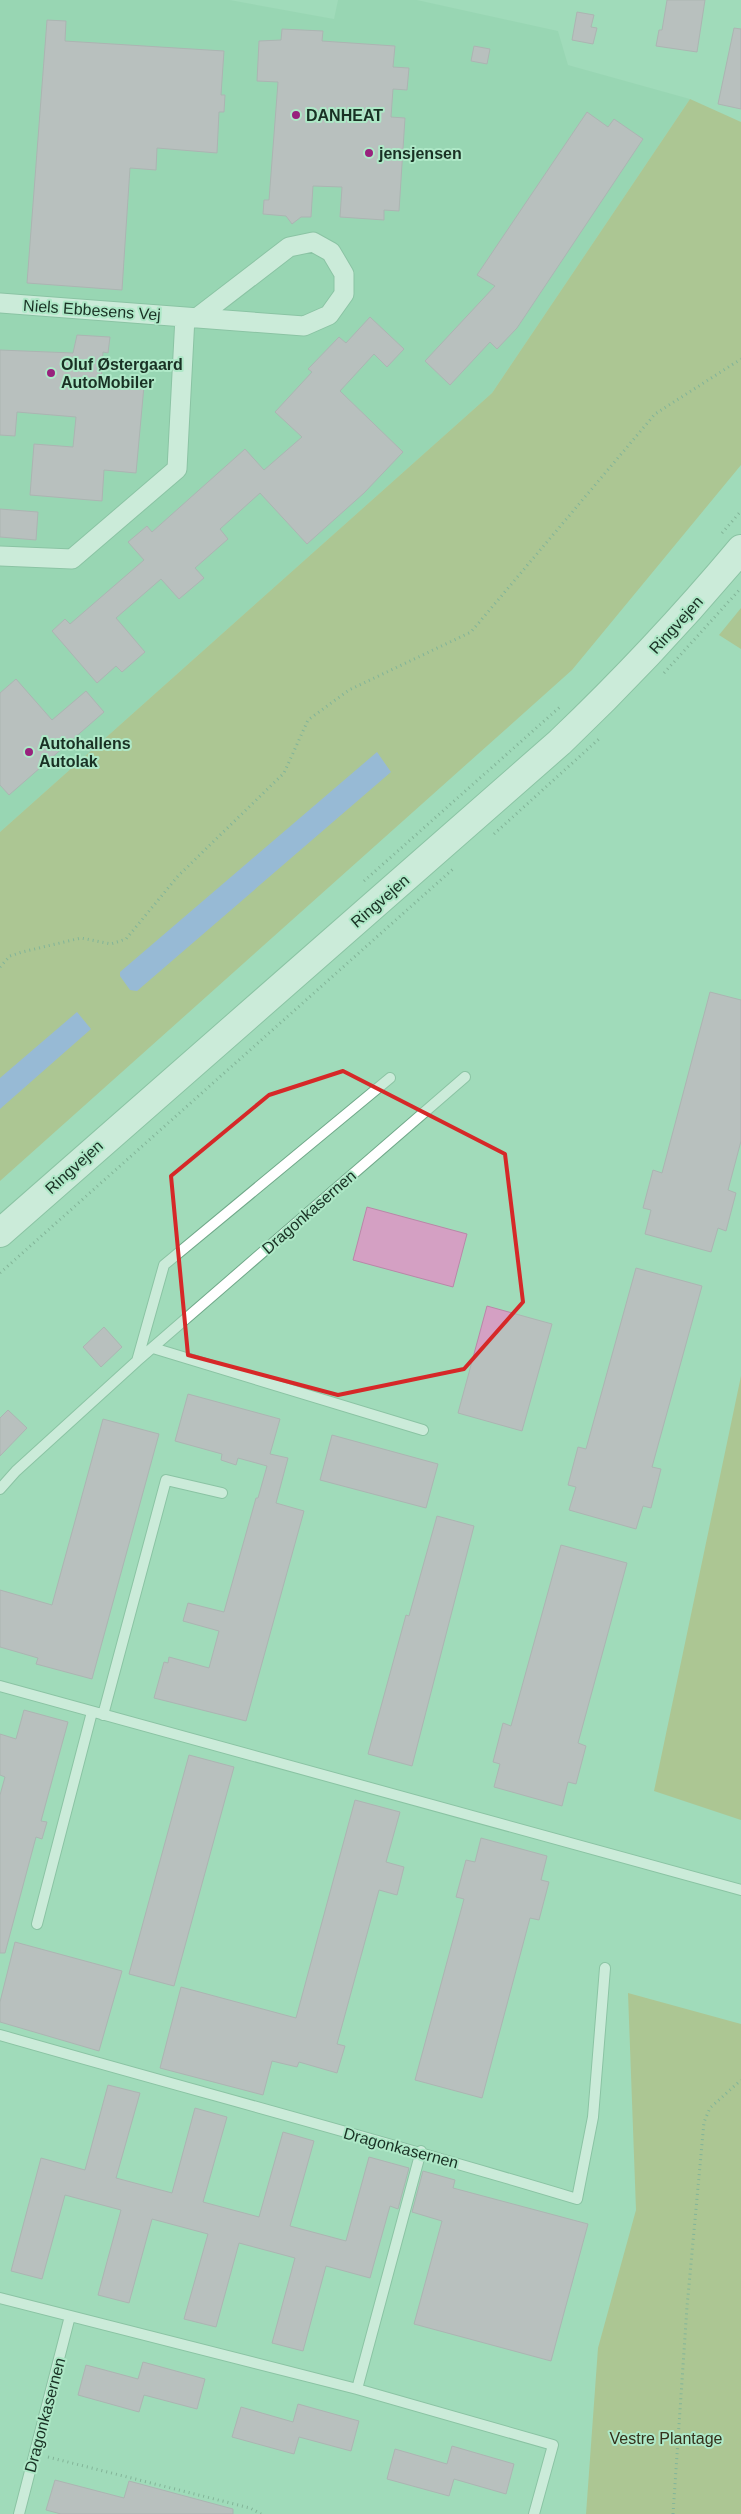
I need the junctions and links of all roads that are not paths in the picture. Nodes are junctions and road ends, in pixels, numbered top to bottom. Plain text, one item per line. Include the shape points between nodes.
1 (0, 302) edge
2 (191, 317) junction
3 (729, 545) edge
4 (0, 556) edge
5 (466, 1077) dead end
6 (390, 1078) dead end
7 (0, 1233) edge
8 (153, 1348) junction
9 (137, 1361) junction
10 (423, 1430) dead end
11 (0, 1488) edge
12 (222, 1493) dead end
13 (0, 1686) edge
14 (92, 1712) junction
15 (103, 1715) junction
16 (741, 1890) edge
17 (37, 1924) dead end
18 (605, 1968) dead end
19 (0, 2035) edge
20 (421, 2151) junction
21 (0, 2298) edge
22 (70, 2316) junction
23 (357, 2389) junction
24 (19, 2514) edge
25 (534, 2514) edge

1 - 2 street, Niels Ebbesens Vej
2 - 2 street, Niels Ebbesens Vej via 288,247 313,242 331,252 344,274 344,294 329,315 304,326
2 - 4 street, Niels Ebbesens Vej via 177,469 72,559
3 - 7 main road, Ringvejen via 699,600 626,679 542,760
5 - 8 lane, Dragonkasernen
6 - 9 lane via 164,1265
8 - 9 lane, Dragonkasernen
8 - 10 lane
9 - 11 lane, Dragonkasernen
12 - 15 lane via 166,1480
13 - 14 lane
14 - 15 lane
14 - 17 lane
15 - 16 lane
18 - 20 lane, Dragonkasernen via 593,2117 576,2199
19 - 20 lane, Dragonkasernen
20 - 23 lane
21 - 22 lane
22 - 23 lane
22 - 24 lane, Dragonkasernen
23 - 25 lane via 553,2445

